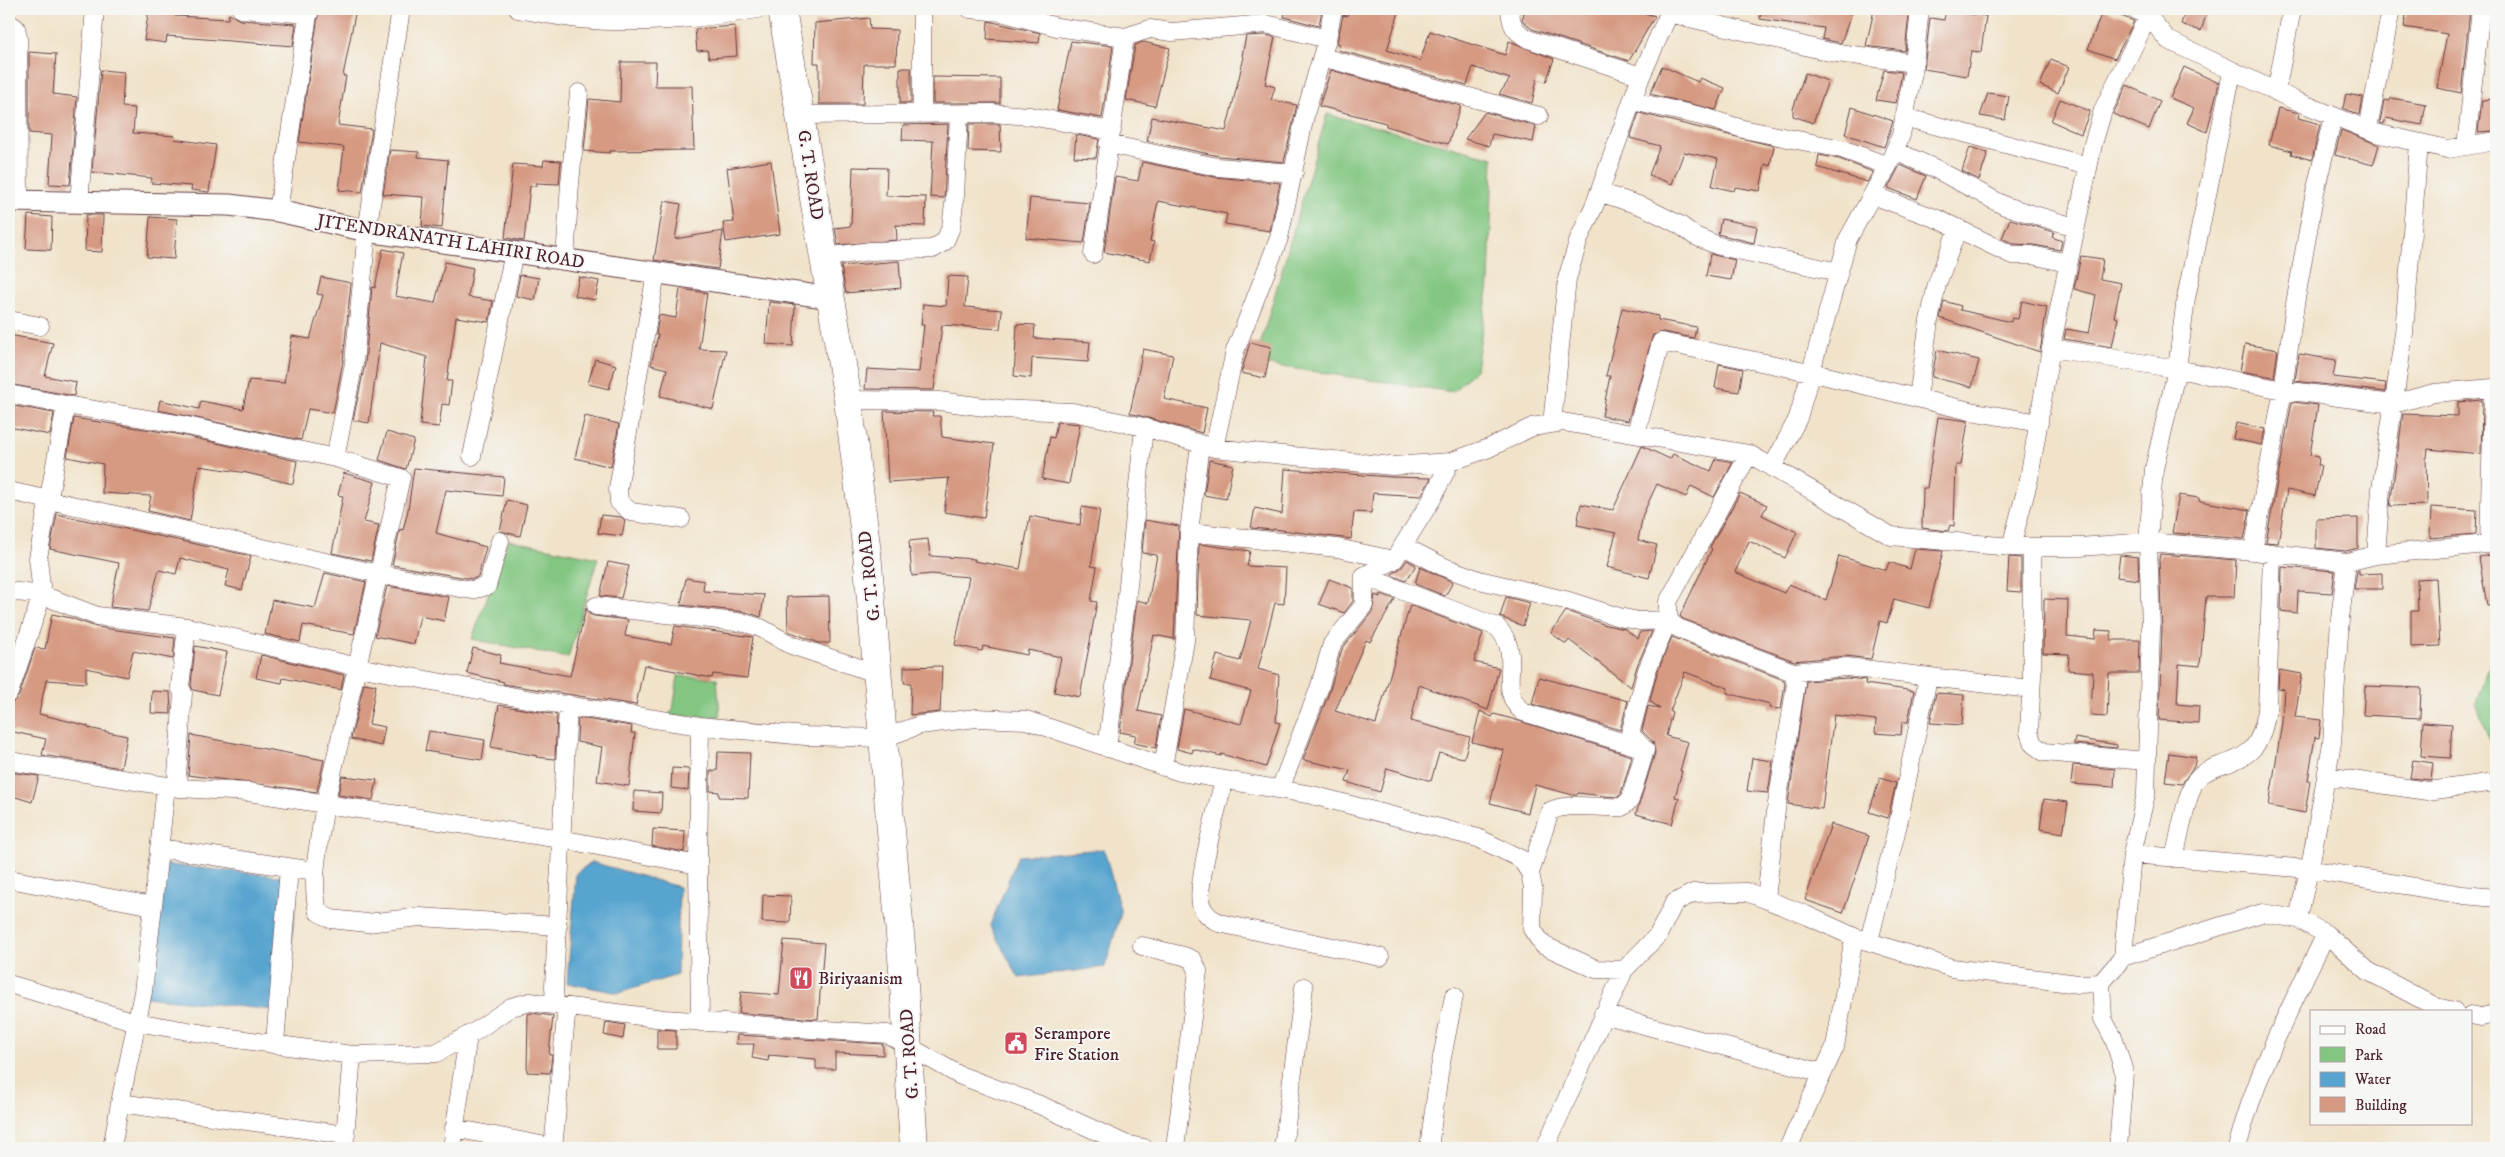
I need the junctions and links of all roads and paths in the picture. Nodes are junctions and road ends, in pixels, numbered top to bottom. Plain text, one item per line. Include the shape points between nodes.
1 (95, 9) edge
2 (241, 9) edge
3 (401, 9) edge
4 (518, 9) edge
5 (758, 9) edge
6 (782, 9) edge
7 (922, 9) edge
8 (970, 9) edge
9 (1333, 9) edge
10 (1510, 9) edge
11 (1920, 9) edge
12 (2292, 9) edge
13 (2391, 9) edge
14 (2481, 9) edge
15 (309, 11) edge
16 (1670, 11) edge
17 (2141, 12) edge
18 (9, 23) edge
19 (1125, 37) junction
20 (1327, 39) junction
21 (1322, 57) junction
22 (1914, 63) junction
23 (2232, 72) junction
24 (1641, 76) junction
25 (13, 89) edge
26 (2276, 92) junction
27 (579, 93) dead end
28 (1632, 101) junction
29 (922, 114) junction
30 (960, 114) junction
31 (802, 116) junction
32 (1539, 116) dead end
33 (2333, 116) junction
34 (1904, 117) junction
35 (2368, 129) junction
36 (1110, 137) junction
37 (2496, 141) edge
38 (2419, 143) junction
39 (2466, 146) junction
40 (1891, 159) junction
41 (2088, 166) junction
42 (1294, 173) junction
43 (1599, 192) junction
44 (1873, 195) junction
45 (14, 201) edge
46 (79, 202) junction
47 (278, 211) junction
48 (2075, 226) junction
49 (1958, 228) junction
50 (368, 231) junction
51 (514, 252) junction
52 (1093, 254) dead end
53 (824, 257) junction
54 (565, 260) junction
55 (2068, 263) junction
56 (1838, 272) junction
57 (656, 273) junction
58 (831, 298) junction
59 (9, 320) edge
60 (40, 326) dead end
61 (2051, 348) junction
62 (2178, 369) junction
63 (1810, 372) junction
64 (2495, 388) edge
65 (2283, 390) junction
66 (9, 394) edge
67 (1918, 398) junction
68 (848, 400) junction
69 (2393, 404) junction
70 (66, 406) junction
71 (2039, 423) junction
72 (1552, 424) junction
73 (1144, 427) junction
74 (1636, 433) junction
75 (1207, 446) junction
76 (1749, 454) junction
77 (472, 456) dead end
78 (335, 458) junction
79 (1450, 462) junction
80 (1772, 468) junction
81 (9, 490) edge
82 (48, 499) junction
83 (681, 519) dead end
84 (1189, 532) junction
85 (500, 541) dead end
86 (2148, 542) junction
87 (2493, 544) edge
88 (2012, 547) junction
89 (2032, 547) junction
90 (2253, 551) junction
91 (1399, 553) junction
92 (2272, 553) junction
93 (2376, 555) junction
94 (2347, 562) junction
95 (380, 574) junction
96 (1364, 576) junction
97 (9, 591) edge
98 (42, 595) junction
99 (596, 606) dead end
100 (1668, 620) junction
101 (187, 627) junction
102 (358, 666) junction
103 (1794, 672) junction
104 (878, 674) junction
105 (1928, 678) junction
106 (2030, 689) junction
107 (9, 693) edge
108 (568, 704) junction
109 (700, 726) junction
110 (883, 738) junction
111 (1107, 748) junction
112 (1645, 750) junction
113 (9, 761) edge
114 (2146, 761) junction
115 (1163, 767) junction
116 (2326, 776) junction
117 (1224, 780) junction
118 (2496, 782) edge
119 (174, 787) junction
120 (1280, 790) junction
121 (325, 804) junction
122 (561, 839) junction
123 (158, 848) junction
124 (2132, 854) junction
125 (2174, 858) junction
126 (698, 865) junction
127 (289, 868) junction
128 (2309, 870) junction
129 (315, 871) junction
130 (1530, 873) junction
131 (9, 879) edge
132 (2496, 898) edge
133 (1766, 900) junction
134 (153, 906) junction
135 (2298, 919) junction
136 (558, 926) junction
137 (2326, 934) junction
138 (1862, 939) junction
139 (1142, 946) dead end
140 (1380, 957) dead end
141 (2123, 957) junction
142 (1624, 970) junction
143 (2101, 982) junction
144 (9, 984) edge
145 (1304, 987) dead end
146 (1454, 996) dead end
147 (561, 1006) junction
148 (2450, 1010) edge
149 (1603, 1014) junction
150 (2496, 1014) edge
151 (2472, 1015) edge
152 (136, 1022) junction
153 (700, 1022) junction
154 (468, 1035) junction
155 (275, 1043) junction
156 (908, 1046) junction
157 (352, 1055) junction
158 (1823, 1072) junction
159 (120, 1103) junction
160 (454, 1128) junction
161 (345, 1142) edge
162 (112, 1148) edge
163 (452, 1148) edge
164 (555, 1148) edge
165 (914, 1148) edge
166 (1144, 1148) edge
167 (1175, 1148) edge
168 (1283, 1148) edge
169 (1429, 1148) edge
170 (1545, 1148) edge
171 (1788, 1148) edge
172 (2118, 1148) edge
173 (2237, 1148) edge

1 - 46 street
2 - 15 street
3 - 50 street
4 - 5 street via 578,19 634,22 706,18
6 - 31 main road, G. T. ROAD
7 - 29 street
8 - 19 street via 1002,12 1058,27
9 - 20 street
10 - 24 street via 1510,21 1516,32 1528,39
11 - 22 street
12 - 26 street
13 - 35 street
14 - 39 street
15 - 47 street
16 - 22 street via 1830,52
16 - 24 street
17 - 23 street via 2168,40
17 - 41 street via 2103,110
18 - 25 street via 16,28 18,36
19 - 20 street via 1150,29 1172,32 1266,24
19 - 36 street
20 - 21 street
21 - 32 street
21 - 42 street via 1306,111
22 - 34 street
23 - 26 street
23 - 62 street via 2186,298
24 - 28 street
25 - 45 street
26 - 33 street
27 - 54 street
28 - 40 street via 1743,129
28 - 43 street
29 - 30 street
29 - 31 street
30 - 36 street via 1030,116
30 - 53 street via 955,196 951,227 945,241 933,249 871,251
31 - 53 main road, G. T. ROAD
33 - 35 street
33 - 65 street via 2312,207
34 - 40 street
34 - 41 street
35 - 38 street
36 - 42 street via 1217,167
36 - 52 street
37 - 39 street
38 - 39 street via 2448,149
38 - 69 street via 2404,333
40 - 44 street
40 - 48 street via 1934,168 2005,206
41 - 48 street
42 - 75 street via 1279,238 1235,351
43 - 56 street via 1644,207 1695,236 1720,246
43 - 72 street via 1579,239 1568,279
44 - 49 street
44 - 56 street via 1848,239
45 - 46 street, JITENDRANATH LAHIRI ROAD
46 - 47 street, JITENDRANATH LAHIRI ROAD via 229,204
47 - 50 street, JITENDRANATH LAHIRI ROAD
48 - 55 street
49 - 55 street via 2012,255 2032,255
49 - 67 street via 1937,284
50 - 51 street, JITENDRANATH LAHIRI ROAD
50 - 78 street via 354,363
51 - 54 street, JITENDRANATH LAHIRI ROAD
51 - 77 street
53 - 58 main road, G. T. ROAD
54 - 57 street, JITENDRANATH LAHIRI ROAD
55 - 61 street
56 - 63 street
57 - 58 street, JITENDRANATH LAHIRI ROAD
57 - 83 street via 618,489 620,502 631,512
58 - 68 main road, G. T. ROAD
59 - 60 street
61 - 62 street
61 - 71 street
62 - 65 street
62 - 86 street via 2154,469
63 - 67 street
63 - 74 street via 1661,342
63 - 80 street via 1798,418
64 - 69 street via 2434,393
64 - 87 street
65 - 69 street
65 - 90 street
66 - 70 street
67 - 71 street
68 - 73 street via 939,401 1000,409 1073,412
68 - 104 main road, G. T. ROAD
69 - 93 street via 2381,488
70 - 78 street via 178,424
70 - 82 street
71 - 88 street
72 - 74 street via 1563,422
72 - 79 street via 1532,427
73 - 75 street
73 - 111 street
74 - 76 street
75 - 79 street via 1392,466
75 - 84 street
76 - 80 street
76 - 100 street via 1668,602
78 - 95 street via 401,478
79 - 91 street via 1432,500
80 - 88 street via 1891,536
81 - 82 street
82 - 95 street
82 - 98 street via 38,558
84 - 91 street
84 - 115 street via 1185,642
85 - 95 street via 486,586 472,590
86 - 89 street
86 - 90 street
86 - 114 street via 2151,629
87 - 93 street
88 - 89 street
89 - 106 street
90 - 92 street
91 - 96 street
91 - 100 street via 1478,580 1569,601 1619,617 1639,621
92 - 94 street
92 - 125 street via 2267,710 2263,735 2256,746 2234,762 2208,769 2196,779
93 - 94 street
94 - 116 street via 2332,743
95 - 102 street
96 - 112 street via 1497,627 1507,637 1512,656 1509,689 1513,704 1523,712
96 - 120 street via 1364,605 1332,644 1319,689
97 - 98 street
98 - 101 street via 97,616
98 - 107 street
99 - 104 street via 744,623 761,628 798,648
100 - 103 street via 1678,628
100 - 112 street via 1638,697 1630,734
101 - 102 street
101 - 119 street
102 - 108 street
102 - 121 street
103 - 105 street via 1846,668
103 - 133 street via 1796,684
104 - 110 main road, G. T. ROAD
105 - 106 street
105 - 138 street via 1898,824
106 - 114 street via 2029,732 2033,744 2044,752
108 - 109 street
108 - 122 street
109 - 110 street via 805,736
109 - 126 street
110 - 111 street via 920,725 976,718 1026,720
110 - 156 main road, G. T. ROAD
111 - 115 street
112 - 130 street via 1630,800 1622,807 1560,807 1550,811
113 - 119 street
114 - 124 street via 2146,794
115 - 117 street
116 - 118 street via 2428,791
116 - 128 street
117 - 120 street
117 - 140 street via 1202,882 1201,903 1207,915 1219,923
119 - 121 street via 248,792
119 - 123 street
120 - 130 street via 1312,795 1478,838 1521,858
121 - 122 street
121 - 129 street
122 - 126 street
122 - 136 street
123 - 127 street
123 - 134 street
124 - 125 street
124 - 141 street
125 - 128 street
126 - 153 street
127 - 129 street
127 - 155 street
128 - 132 street
128 - 135 street
129 - 136 street via 318,912 331,919 366,923 420,916
130 - 142 street via 1532,929 1543,945 1596,969
131 - 134 street
133 - 138 street
133 - 142 street via 1747,892 1694,893 1674,903 1658,935
134 - 152 street via 143,992
135 - 137 street
135 - 141 street via 2262,913
136 - 147 street via 554,986
137 - 148 street via 2368,971 2436,1007
137 - 173 street via 2282,1023 2257,1083
138 - 143 street via 1952,968 2078,984
138 - 158 street via 1835,1047
139 - 167 street via 1193,960 1198,971
141 - 143 street
142 - 149 street
143 - 172 street via 2103,1018 2114,1039 2124,1072
144 - 152 street
145 - 168 street
146 - 169 street
147 - 153 street
147 - 154 street via 530,1002 511,1007
147 - 164 street
149 - 158 street
149 - 170 street
150 - 151 street
152 - 155 street
152 - 159 street
153 - 156 street via 886,1034
154 - 157 street via 436,1052
154 - 160 street
155 - 157 street
156 - 165 main road, G. T. ROAD
156 - 166 street via 959,1075 1040,1105 1125,1144
157 - 161 street
158 - 171 street
159 - 161 street
159 - 162 street
160 - 163 street
160 - 164 street

